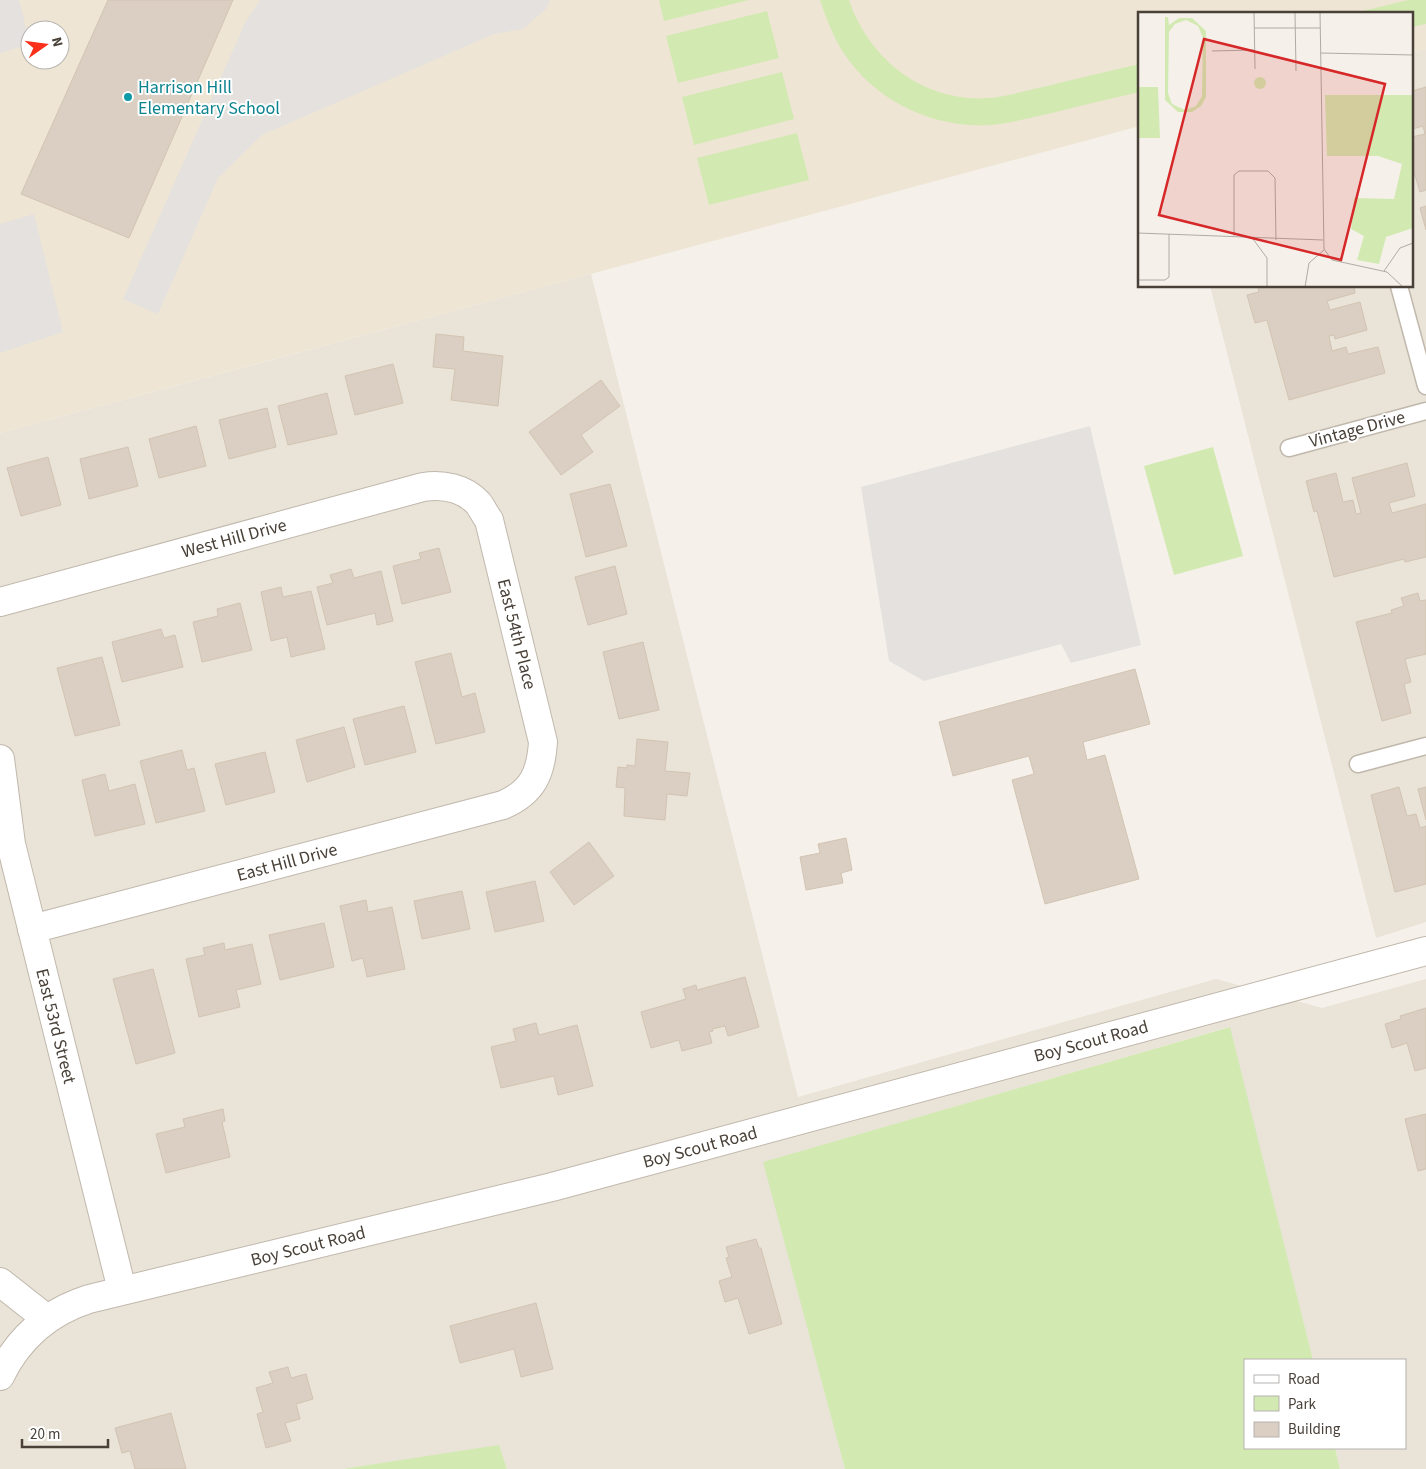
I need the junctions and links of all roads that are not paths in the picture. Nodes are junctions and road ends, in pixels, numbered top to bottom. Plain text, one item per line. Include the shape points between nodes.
1 (1400, 288) edge
2 (1426, 386) edge
3 (1426, 411) edge
4 (1289, 448) dead end
5 (467, 495) joint
6 (0, 602) edge
7 (1426, 746) edge
8 (0, 758) edge
9 (1358, 764) dead end
10 (535, 780) joint
11 (32, 929) junction
12 (1426, 951) edge
13 (0, 1282) edge
14 (122, 1290) junction
15 (47, 1319) junction
16 (0, 1376) edge

1 - 2 lane
3 - 4 lane, Vintage Drive
5 - 6 street, West Hill Drive via 450,487 423,487
5 - 10 street, East 54th Place via 478,504 488,520 543,742 542,762
7 - 9 lane
8 - 11 street, East 53rd Street via 11,844
10 - 11 street, East Hill Drive via 515,799 497,806
11 - 14 street, East 53rd Street
12 - 14 street, Boy Scout Road via 552,1187
13 - 15 street
14 - 15 street, Boy Scout Road via 68,1306
15 - 16 street, Boy Scout Road via 24,1337

